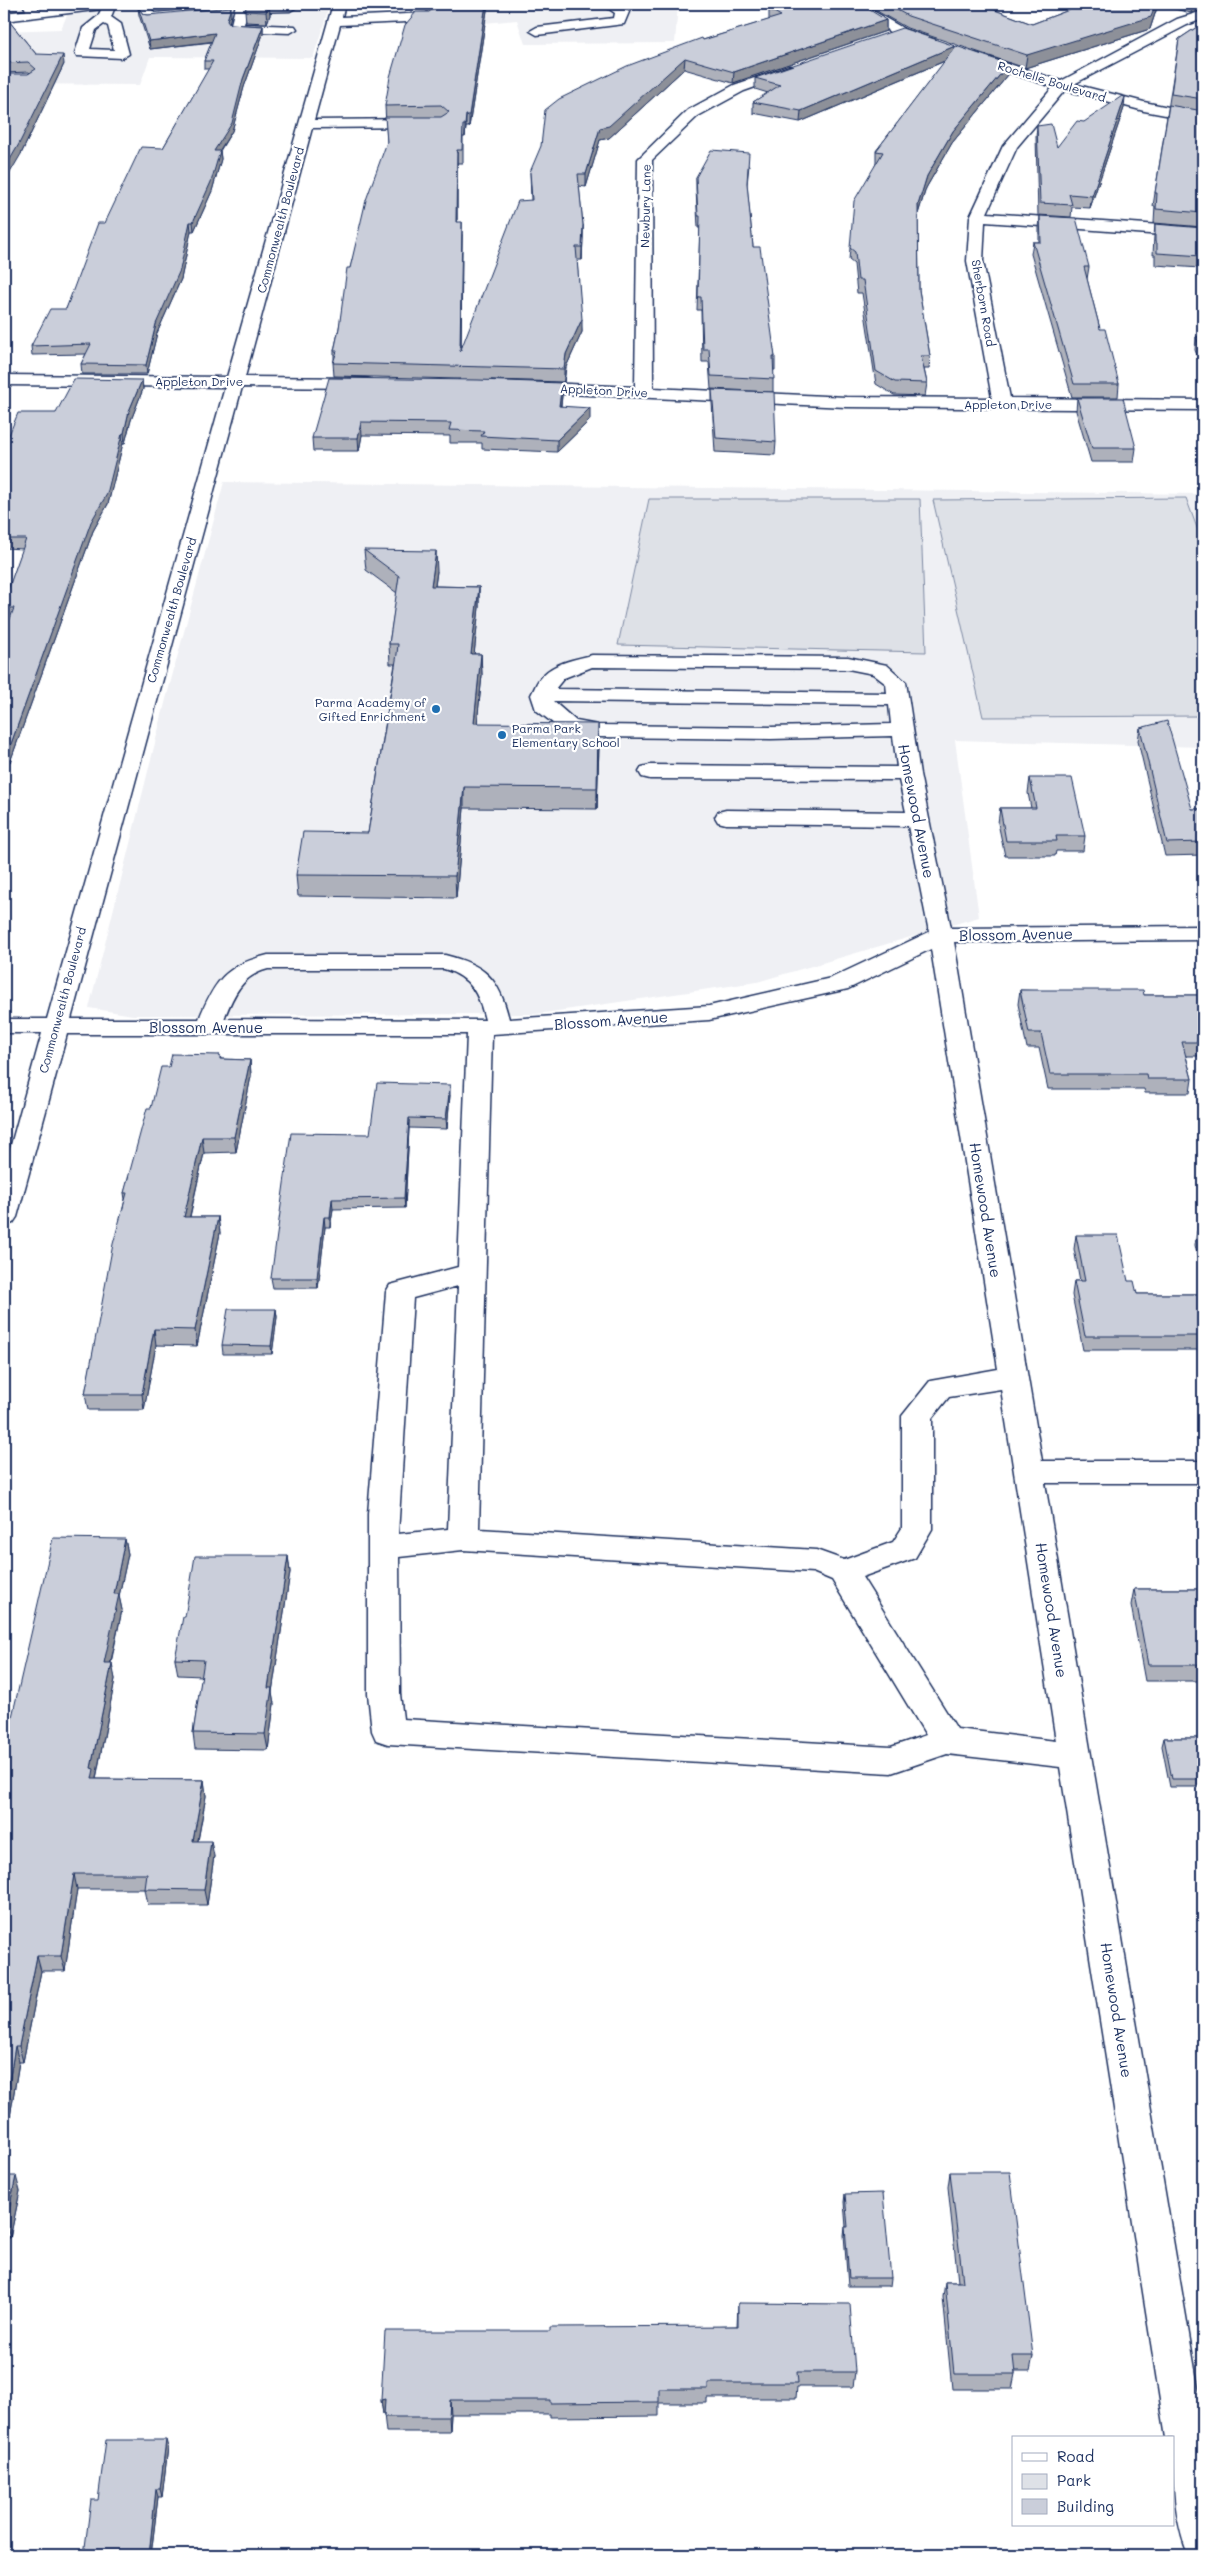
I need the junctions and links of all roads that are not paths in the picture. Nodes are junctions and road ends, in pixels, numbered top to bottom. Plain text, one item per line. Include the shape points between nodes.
1 (110, 4) edge
2 (143, 4) edge
3 (213, 4) edge
4 (296, 4) edge
5 (608, 4) edge
6 (852, 4) edge
7 (241, 6) edge
8 (31, 8) edge
9 (337, 12) edge
10 (1203, 15) edge
11 (4, 16) edge
12 (429, 16) edge
13 (104, 18) dead end
14 (290, 28) dead end
15 (537, 31) dead end
16 (901, 32) junction
17 (878, 40) edge
18 (945, 48) edge
19 (963, 54) edge
20 (807, 64) edge
21 (1061, 86) junction
22 (1203, 118) edge
23 (441, 123) edge
24 (306, 124) junction
25 (978, 216) junction
26 (1203, 233) edge
27 (4, 380) edge
28 (236, 381) junction
29 (382, 383) edge
30 (507, 386) edge
31 (644, 392) junction
32 (1002, 404) junction
33 (1203, 405) edge
34 (898, 691) junction
35 (541, 696) junction
36 (902, 730) junction
37 (650, 772) dead end
38 (909, 774) junction
39 (726, 817) dead end
40 (918, 819) junction
41 (1203, 933) edge
42 (941, 935) junction
43 (4, 1026) edge
44 (55, 1027) junction
45 (208, 1027) junction
46 (490, 1028) junction
47 (4, 1217) edge
48 (472, 1273) junction
49 (1014, 1377) junction
50 (1029, 1472) junction
51 (1203, 1472) edge
52 (463, 1539) junction
53 (383, 1547) junction
54 (844, 1572) junction
55 (947, 1741) junction
56 (1075, 1756) junction
57 (1203, 2539) edge

1 - 8 street
1 - 13 street
2 - 3 street via 149,17 214,11
4 - 7 street via 290,7
5 - 15 street via 622,12 619,21
6 - 16 street
7 - 14 street via 238,28
8 - 11 street
9 - 12 street
9 - 24 street, Commonwealth Boulevard
10 - 21 street, Sherborn Road via 1182,22
16 - 17 street
16 - 18 street
19 - 21 street, Rochelle Boulevard
20 - 31 street, Newbury Lane via 738,88 693,113 645,159
21 - 22 street, Rochelle Boulevard via 1155,110
21 - 25 street, Sherborn Road via 1010,146
23 - 24 street
24 - 28 street, Commonwealth Boulevard
25 - 26 street
25 - 32 street, Sherborn Road via 975,261
27 - 28 street, Appleton Drive
28 - 29 street, Appleton Drive
28 - 44 street, Commonwealth Boulevard
30 - 31 street, Appleton Drive
31 - 32 street, Appleton Drive via 846,402
32 - 33 street, Appleton Drive
34 - 35 street
34 - 35 street via 880,669 848,663 592,661 557,673 549,679
34 - 36 street, Homewood Avenue
35 - 36 street via 543,706 569,726 598,731 771,733
36 - 38 street, Homewood Avenue
37 - 38 street
38 - 40 street, Homewood Avenue
39 - 40 street
40 - 42 street, Homewood Avenue
41 - 42 street, Blossom Avenue
42 - 46 street, Blossom Avenue via 838,984 709,1013
42 - 49 street, Homewood Avenue
43 - 44 street, Blossom Avenue
44 - 45 street, Blossom Avenue
44 - 47 street, Commonwealth Boulevard
45 - 46 street, Blossom Avenue
45 - 46 street via 235,974 251,965 268,962 445,962 465,966 484,982 492,995
46 - 48 street
48 - 52 street
48 - 53 street via 400,1292
49 - 50 street, Homewood Avenue
49 - 54 street via 940,1388 917,1416 917,1529 904,1550
50 - 51 street
50 - 56 street, Homewood Avenue
52 - 53 street
52 - 54 street via 816,1561
53 - 55 street via 384,1694 388,1731 892,1760
54 - 55 street
55 - 56 street
56 - 57 street, Homewood Avenue

